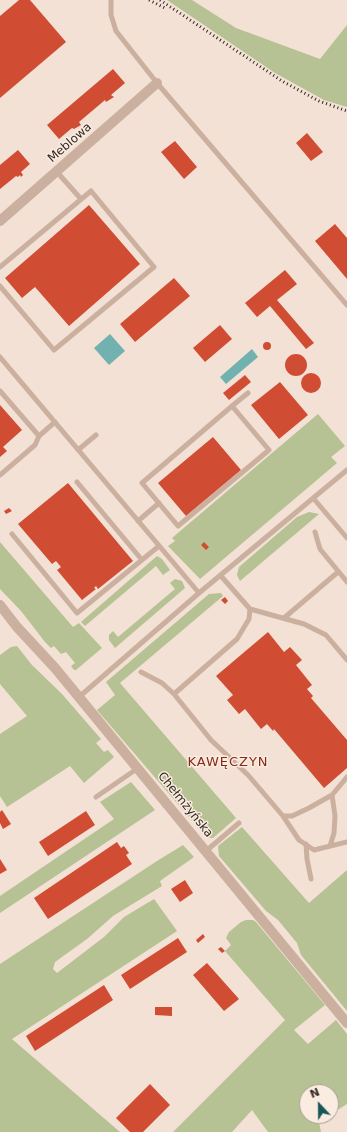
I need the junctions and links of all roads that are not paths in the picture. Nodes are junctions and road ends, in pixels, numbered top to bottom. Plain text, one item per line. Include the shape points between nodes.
1 (111, 0) edge
2 (157, 83) junction
3 (57, 172) junction
4 (81, 199) junction
5 (0, 221) edge
6 (0, 267) edge
7 (0, 286) edge
8 (347, 305) edge
9 (0, 357) edge
10 (0, 391) edge
11 (248, 393) dead end
12 (232, 406) junction
13 (55, 422) junction
14 (96, 435) dead end
15 (39, 436) junction
16 (78, 450) junction
17 (347, 470) edge
18 (0, 475) edge
19 (76, 482) dead end
20 (314, 499) junction
21 (159, 503) junction
22 (138, 521) junction
23 (315, 532) dead end
24 (12, 534) dead end
25 (347, 538) edge
26 (159, 546) junction
27 (142, 560) junction
28 (338, 572) junction
29 (221, 576) junction
30 (347, 582) edge
31 (200, 593) junction
32 (0, 605) edge
33 (250, 609) junction
34 (284, 618) junction
35 (345, 653) edge
36 (347, 660) edge
37 (141, 672) dead end
38 (174, 694) junction
39 (79, 697) junction
40 (138, 768) junction
41 (347, 777) edge
42 (332, 794) junction
43 (96, 796) dead end
44 (283, 816) junction
45 (239, 823) dead end
46 (347, 842) edge
47 (306, 844) junction
48 (330, 846) junction
49 (206, 851) junction
50 (311, 879) dead end
51 (347, 1023) edge

1 - 2 lane via 116,31
2 - 3 street, Meblowa
2 - 8 lane
3 - 4 lane
3 - 5 street, Meblowa
4 - 6 lane
4 - 7 lane via 91,191 154,267 54,350
9 - 13 lane
10 - 15 lane
11 - 12 lane
12 - 21 lane via 142,483
12 - 21 lane via 268,450 178,526
13 - 15 lane
13 - 16 lane
14 - 16 lane
15 - 18 lane via 35,445
16 - 22 lane
17 - 20 lane
19 - 27 lane
20 - 25 lane
20 - 29 lane
21 - 22 lane
22 - 26 lane
23 - 28 lane via 320,549
24 - 27 lane via 77,613
26 - 27 lane
26 - 31 lane
28 - 30 lane
28 - 34 lane
29 - 31 lane
29 - 33 lane
31 - 39 lane
32 - 39 street, Chełmżyńska
33 - 34 lane
33 - 38 lane via 249,619 237,640
34 - 35 lane via 326,635
35 - 36 lane
37 - 38 lane via 162,683
38 - 44 lane via 210,740 248,775
39 - 40 street, Chełmżyńska
40 - 43 lane
40 - 49 street, Chełmżyńska
41 - 42 lane
42 - 44 lane via 292,816
42 - 48 lane via 335,816
44 - 47 lane via 300,840
45 - 49 lane
46 - 48 lane
47 - 48 lane via 314,850
47 - 50 lane
49 - 51 street, Chełmżyńska

